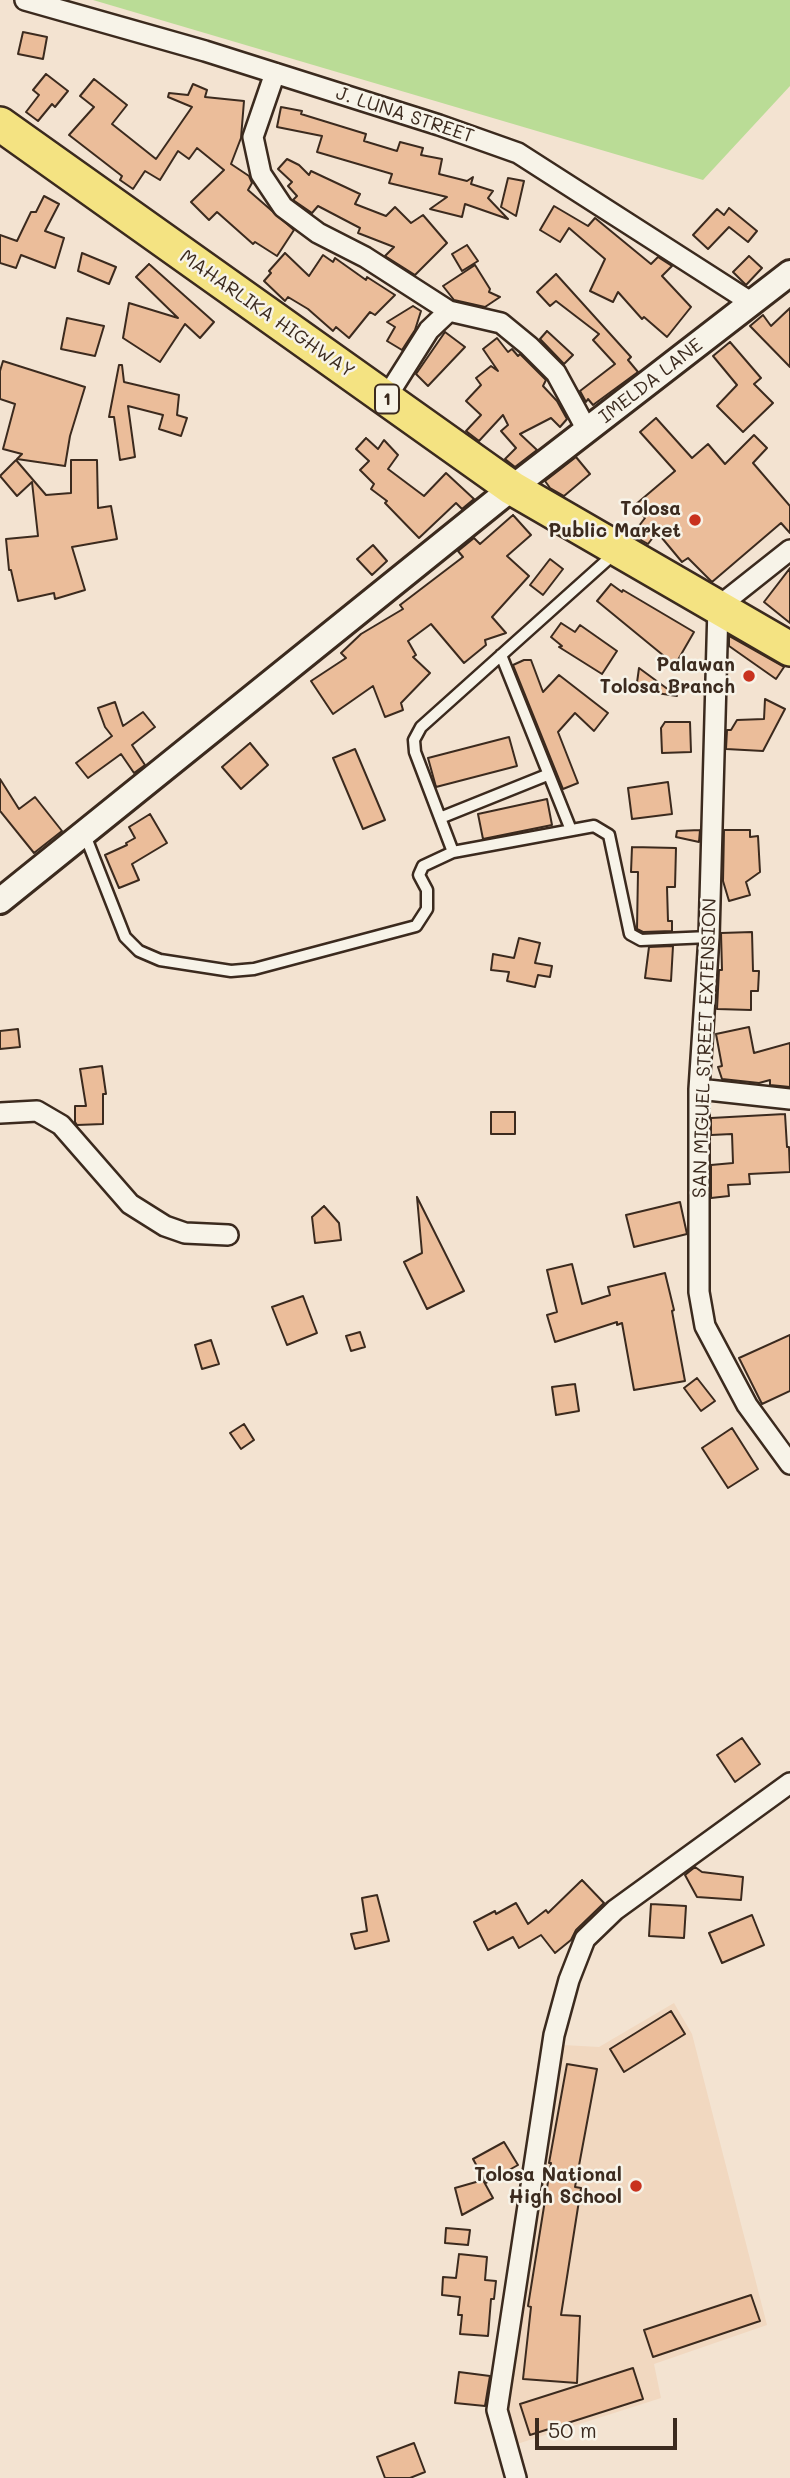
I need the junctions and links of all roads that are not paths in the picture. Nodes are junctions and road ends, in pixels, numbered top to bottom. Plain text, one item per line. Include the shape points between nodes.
1 (25, 0) edge
2 (275, 73) junction
3 (0, 124) edge
4 (790, 273) edge
5 (752, 303) junction
6 (449, 311) junction
7 (386, 398) junction
8 (587, 430) junction
9 (512, 488) junction
10 (619, 550) junction
11 (790, 550) edge
12 (718, 607) junction
13 (790, 649) edge
14 (500, 655) junction
15 (547, 775) junction
16 (440, 818) junction
17 (571, 830) junction
18 (84, 833) junction
19 (453, 852) junction
20 (0, 901) edge
21 (709, 937) junction
22 (699, 1088) junction
23 (790, 1099) edge
24 (0, 1113) edge
25 (228, 1235) dead end
26 (790, 1464) edge
27 (790, 1783) edge
28 (516, 2478) edge

1 - 2 street, J. LUNA STREET
2 - 5 street, J. LUNA STREET via 518,153
2 - 6 street via 253,137 261,174 283,207
3 - 7 highway, MAHARLIKA HIGHWAY / 1
4 - 5 street, IMELDA LANE
5 - 8 street, IMELDA LANE
6 - 7 street via 429,330
6 - 8 street via 501,323 529,346 556,373
7 - 9 highway, MAHARLIKA HIGHWAY / 1
8 - 9 street, IMELDA LANE
9 - 10 highway, MAHARLIKA HIGHWAY / 1
9 - 18 street, IMELDA LANE
10 - 12 highway, MAHARLIKA HIGHWAY / 1
10 - 14 lane
11 - 12 street
12 - 13 highway, MAHARLIKA HIGHWAY / 1
12 - 21 street, SAN MIGUEL STREET EXTENSION
14 - 15 lane
14 - 16 lane via 421,727 414,740
15 - 16 lane
15 - 17 lane
16 - 19 lane
17 - 19 lane
17 - 21 lane via 594,825 609,835 630,934 642,940
18 - 19 lane via 125,937 139,951 160,960 231,971 265,967 416,926 427,909 427,890 419,875 423,866
18 - 20 street, IMELDA LANE
21 - 22 street, SAN MIGUEL STREET EXTENSION
22 - 23 street
22 - 26 street, SAN MIGUEL STREET EXTENSION via 699,1292 705,1326 747,1405
24 - 25 street via 37,1111 61,1125 130,1204 165,1226 185,1233
27 - 28 street via 615,1910 585,1939 554,2035 497,2410

